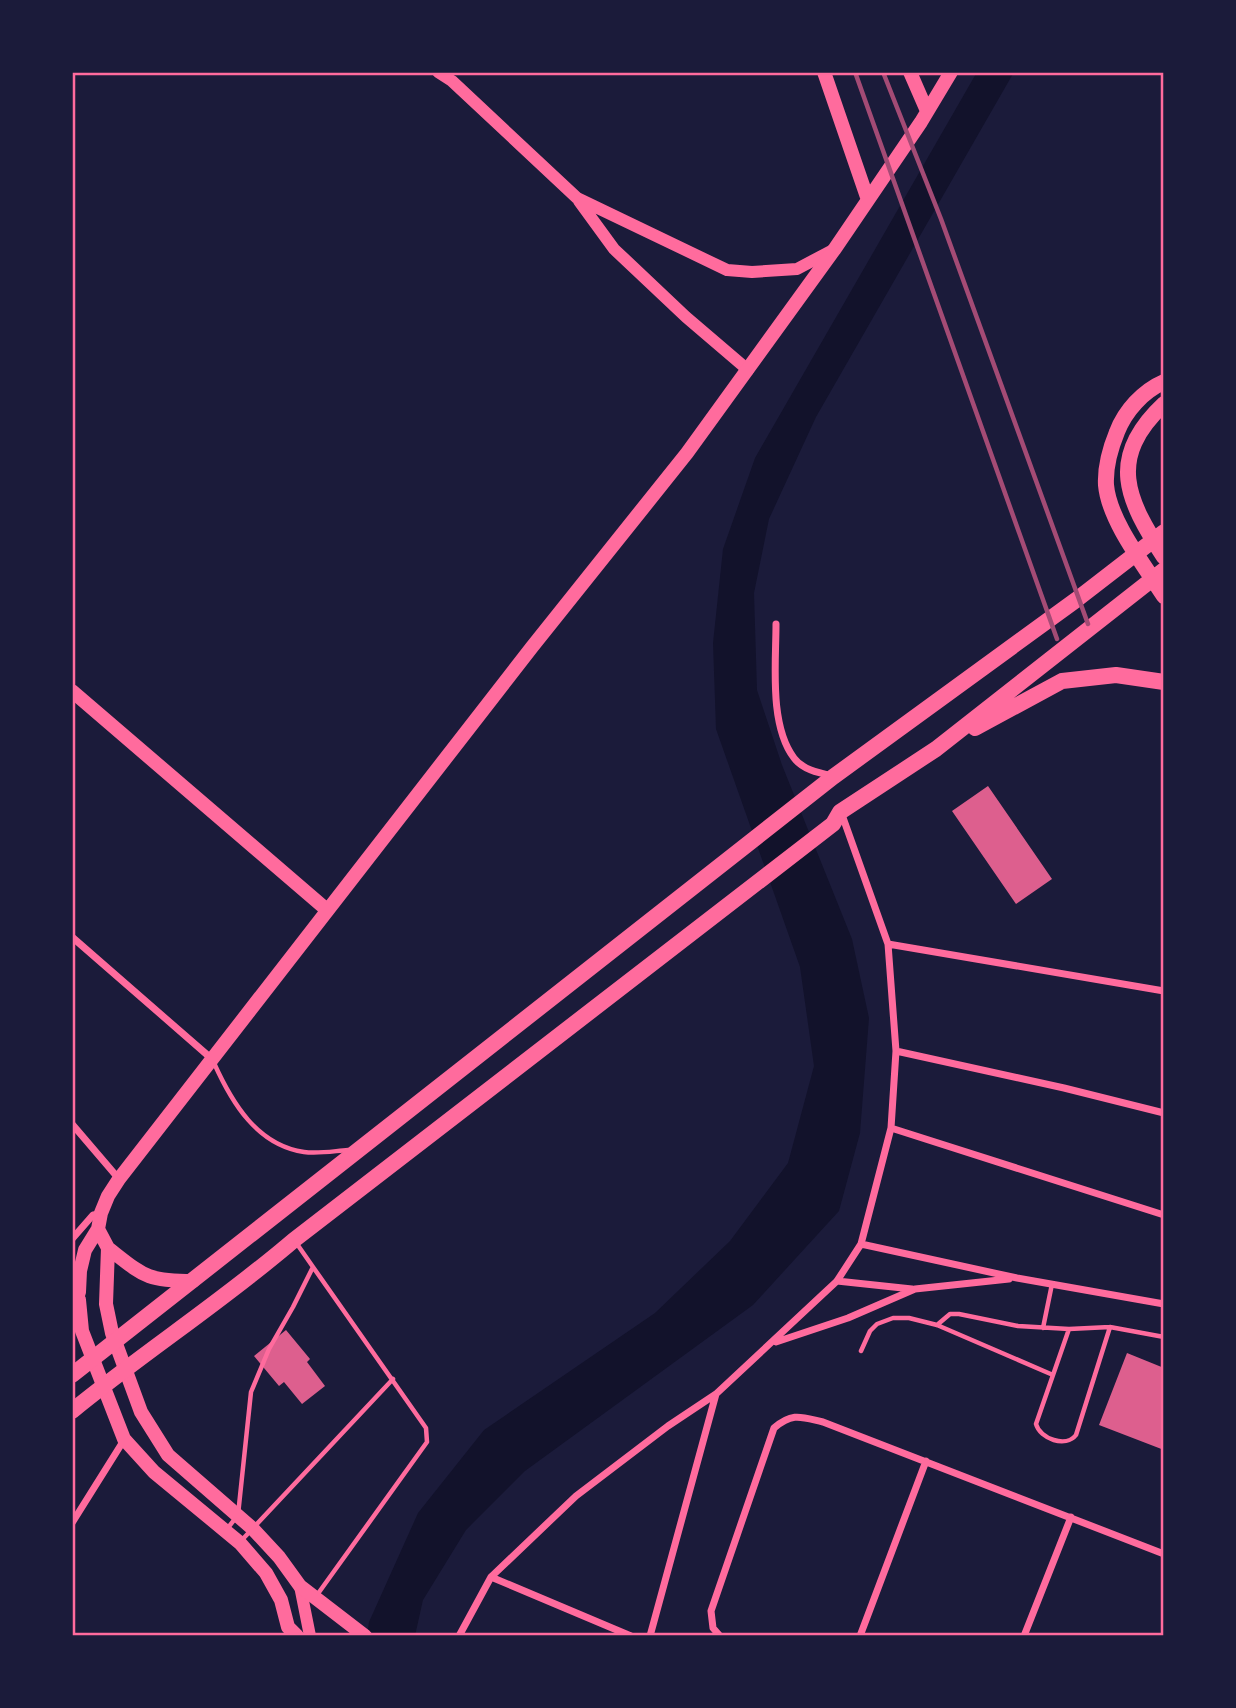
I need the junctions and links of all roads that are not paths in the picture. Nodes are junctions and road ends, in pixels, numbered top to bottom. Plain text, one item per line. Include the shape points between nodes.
1 (438, 72) edge
2 (824, 72) edge
3 (910, 72) edge
4 (951, 72) edge
5 (928, 111) junction
6 (577, 198) junction
7 (868, 200) junction
8 (834, 250) junction
9 (748, 370) junction
10 (1161, 384) edge
11 (1164, 404) edge
12 (1164, 517) edge
13 (1164, 531) edge
14 (1164, 557) edge
15 (1164, 570) edge
16 (1164, 596) edge
17 (1076, 600) junction
18 (776, 624) dead end
19 (1164, 682) edge
20 (72, 691) edge
21 (936, 749) junction
22 (833, 777) junction
23 (837, 818) junction
24 (327, 910) junction
25 (72, 937) edge
26 (888, 944) junction
27 (1164, 991) edge
28 (895, 1051) junction
29 (212, 1059) junction
30 (1164, 1113) edge
31 (72, 1124) edge
32 (891, 1128) junction
33 (358, 1149) junction
34 (119, 1179) junction
35 (101, 1213) junction
36 (1164, 1215) edge
37 (98, 1229) junction
38 (72, 1238) edge
39 (294, 1240) junction
40 (861, 1244) junction
41 (108, 1248) junction
42 (313, 1267) junction
43 (1017, 1278) junction
44 (193, 1281) junction
45 (836, 1281) junction
46 (1052, 1284) junction
47 (915, 1289) junction
48 (79, 1292) junction
49 (1164, 1304) edge
50 (72, 1314) edge
51 (937, 1325) junction
52 (1110, 1327) junction
53 (1043, 1328) junction
54 (1069, 1329) junction
55 (1164, 1337) edge
56 (115, 1340) junction
57 (772, 1343) junction
58 (862, 1351) dead end
59 (92, 1357) junction
60 (125, 1368) junction
61 (72, 1375) edge
62 (1053, 1375) junction
63 (393, 1379) junction
64 (103, 1386) junction
65 (716, 1394) junction
66 (72, 1411) edge
67 (124, 1439) junction
68 (926, 1461) junction
69 (238, 1515) junction
70 (1071, 1517) junction
71 (72, 1523) edge
72 (253, 1529) junction
73 (226, 1530) junction
74 (240, 1543) junction
75 (1164, 1554) edge
76 (491, 1577) junction
77 (300, 1586) junction
78 (315, 1598) junction
79 (281, 1600) junction
80 (291, 1633) edge
81 (360, 1633) edge
82 (310, 1636) edge
83 (459, 1636) edge
84 (631, 1636) edge
85 (649, 1636) edge
86 (720, 1636) edge
87 (860, 1636) edge
88 (1024, 1636) edge

1 - 6 street
2 - 7 main road
3 - 5 main road
4 - 5 main road
5 - 7 main road
6 - 8 street via 727,270 797,268
6 - 9 street via 614,249
7 - 8 main road
8 - 9 main road
9 - 24 main road
10 - 16 highway via 1135,402 1120,423 1108,454 1106,486 1116,516
11 - 14 highway via 1138,436 1127,483 1144,525
12 - 17 highway
13 - 17 highway
15 - 21 highway
17 - 22 highway
18 - 22 street via 783,737 795,759 812,771
19 - 21 highway via 1116,675 1062,681
20 - 24 main road
21 - 23 highway
22 - 33 highway
23 - 26 street
23 - 39 highway
24 - 29 main road
25 - 29 street
26 - 27 street
26 - 28 street
28 - 30 street
28 - 32 street
29 - 33 lane via 244,1117 265,1137 304,1152
29 - 34 main road
31 - 34 street
32 - 36 street
32 - 40 street
33 - 44 highway
34 - 35 main road
35 - 37 main road
35 - 38 street via 93,1215
37 - 41 main road
37 - 48 main road via 85,1251
39 - 42 lane
39 - 60 highway
40 - 43 street
40 - 45 street
41 - 44 main road via 143,1276
41 - 56 main road via 106,1304
42 - 63 lane
42 - 69 lane via 251,1392
43 - 46 street
43 - 47 street
44 - 56 highway
45 - 47 street
45 - 57 street
46 - 49 street
46 - 53 lane
47 - 57 street
48 - 50 main road
48 - 59 main road via 82,1331
51 - 53 lane via 950,1314 959,1314
51 - 58 lane via 909,1318 886,1320 870,1331
51 - 62 lane
52 - 54 lane
52 - 55 lane
52 - 62 lane via 1076,1436 1068,1442 1042,1435 1036,1424
53 - 54 lane
54 - 62 lane
56 - 59 highway
56 - 60 main road
57 - 65 street
59 - 61 highway
59 - 64 main road
60 - 64 highway
60 - 69 main road via 141,1412 169,1455
63 - 72 lane
63 - 78 lane via 426,1428 427,1442
64 - 66 highway
64 - 67 main road
65 - 76 street via 576,1496
65 - 85 street
67 - 71 street
67 - 73 main road via 154,1472
68 - 70 street
68 - 86 street via 796,1416 774,1428 711,1611 713,1628
68 - 87 street
69 - 72 main road
69 - 73 lane
70 - 75 street
70 - 88 street
72 - 74 lane
72 - 77 main road
73 - 74 main road
74 - 79 main road via 266,1573
76 - 83 street
76 - 84 street
77 - 78 main road
77 - 79 main road via 291,1587
77 - 82 street
78 - 81 main road
79 - 80 main road

